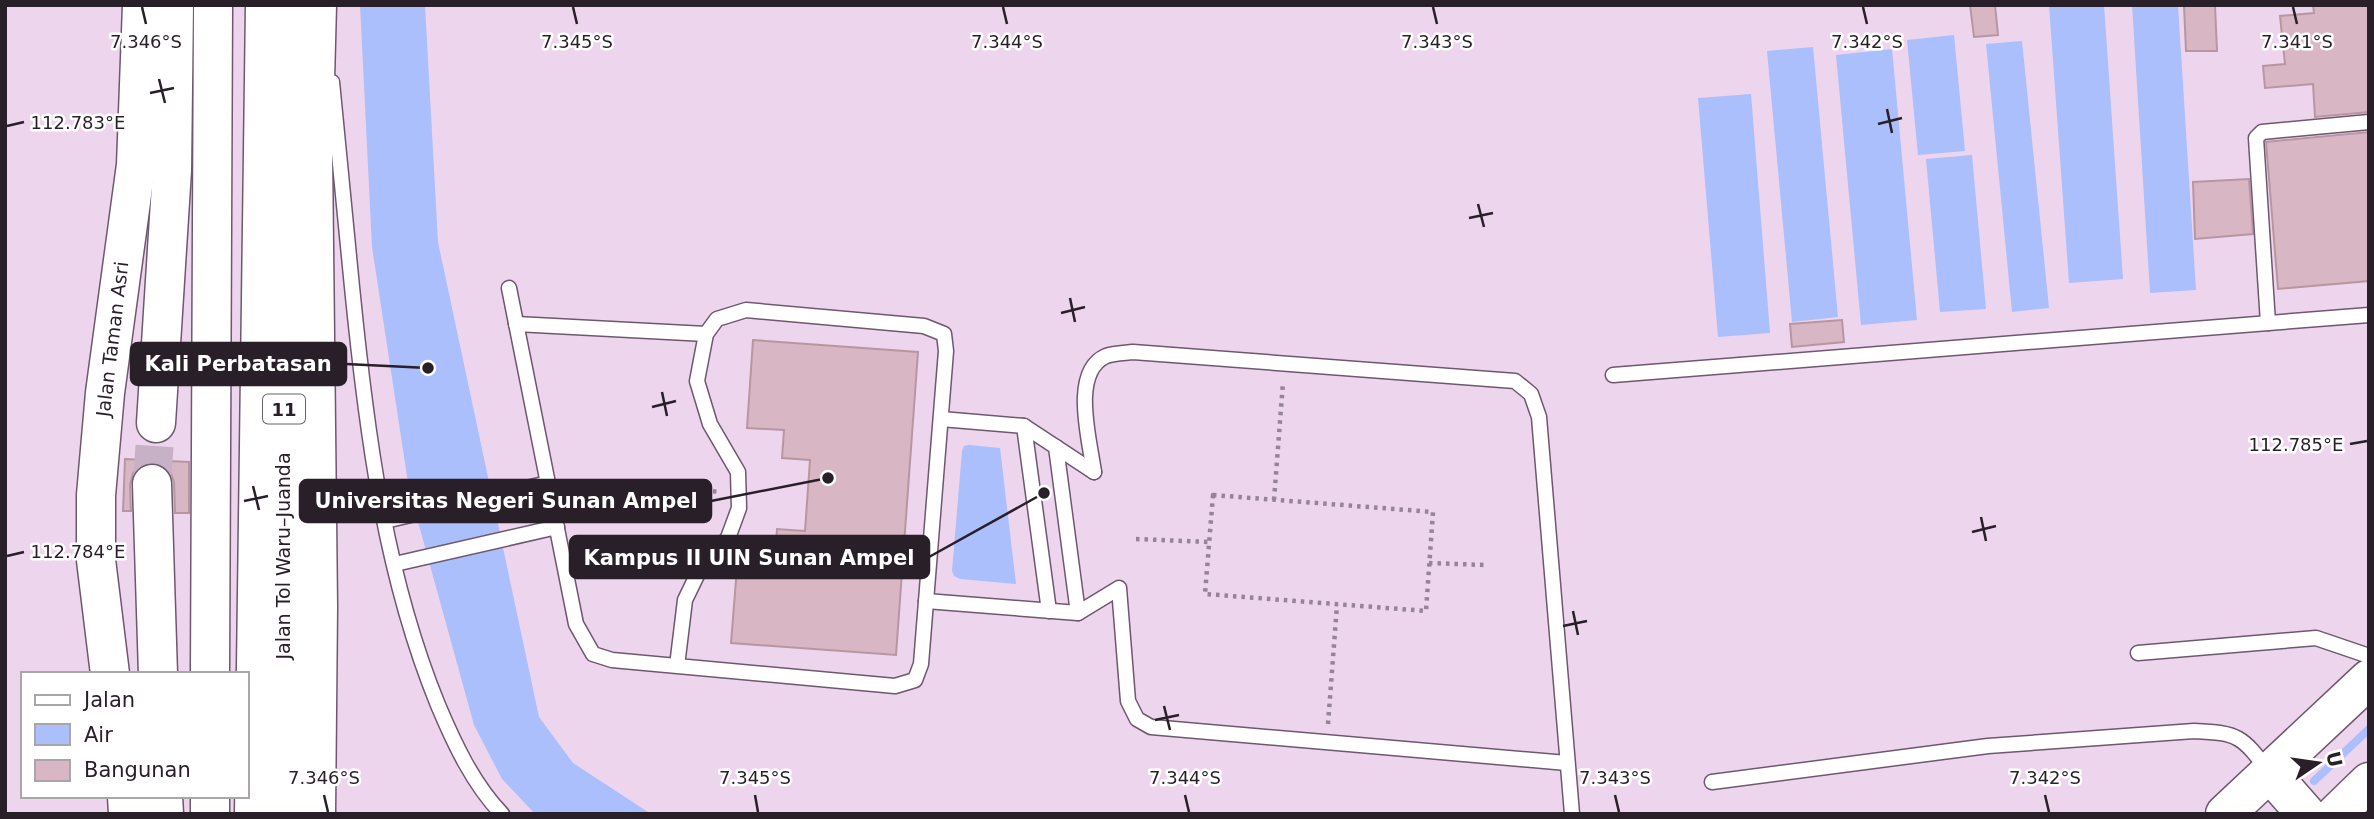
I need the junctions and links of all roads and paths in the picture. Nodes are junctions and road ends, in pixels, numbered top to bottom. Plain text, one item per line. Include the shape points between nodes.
1 (142, 5) edge
2 (174, 5) edge
3 (213, 5) edge
4 (265, 5) edge
5 (288, 5) edge
6 (319, 5) edge
7 (2369, 122) edge
8 (509, 288) dead end
9 (2369, 315) edge
10 (2268, 323) junction
11 (516, 324) junction
12 (706, 334) junction
13 (1284, 364) junction
14 (1613, 375) dead end
15 (941, 419) junction
16 (156, 423) tunnel mouth
17 (1024, 426) junction
18 (1056, 447) junction
19 (152, 484) tunnel mouth
20 (550, 488) junction
21 (739, 494) junction
22 (1274, 500) junction
23 (385, 520) junction
24 (557, 527) junction
25 (1136, 539) dead end
26 (1209, 542) junction
27 (1429, 563) junction
28 (395, 564) junction
29 (1485, 565) dead end
30 (926, 601) junction
31 (1336, 605) junction
32 (1049, 611) junction
33 (1078, 613) junction
34 (2138, 653) dead end
35 (2369, 656) edge
36 (677, 666) junction
37 (110, 672) edge
38 (158, 672) edge
39 (210, 672) edge
40 (2369, 679) edge
41 (1326, 743) junction
42 (1567, 764) junction
43 (2270, 773) junction
44 (1712, 782) dead end
45 (2369, 782) edge
46 (254, 814) edge
47 (281, 814) edge
48 (316, 814) edge
49 (502, 814) edge
50 (1572, 814) edge
51 (2225, 814) edge
52 (2306, 814) edge
53 (2336, 814) edge

1 - 37 main road, Jalan Taman Asri via 136,165 96,495 96,560
2 - 16 main road via 172,170
3 - 39 main road
4 - 46 main road
5 - 47 main road, Jalan Tol Waru–Juanda / 11
6 - 23 lane via 331,64 363,397
6 - 48 main road via 313,155
7 - 10 lane via 2262,132 2256,138
8 - 11 lane
9 - 10 lane
10 - 14 lane
11 - 12 lane
11 - 20 lane
12 - 15 lane via 716,319 746,310 924,326 944,334
12 - 21 lane via 697,381 710,424 738,472
13 - 18 lane via 1133,352 1106,356 1091,368 1084,388 1094,472
13 - 22 path
13 - 42 lane via 1515,381 1531,394 1539,417
15 - 17 lane
15 - 30 lane
17 - 18 lane
17 - 32 lane
18 - 33 lane
19 - 38 main road
20 - 21 path via 636,485
20 - 23 lane
20 - 24 lane
21 - 36 lane via 740,508 728,538 701,567 685,600
22 - 26 path via 1213,495
22 - 27 path via 1433,512
23 - 28 lane
24 - 28 lane
24 - 36 lane via 576,624 593,654
25 - 26 path
26 - 31 path via 1205,594
27 - 29 path
27 - 31 path via 1426,611
28 - 49 lane via 419,658 449,732 468,768
30 - 32 lane
30 - 36 lane via 918,672 915,680 895,686
31 - 41 path
32 - 33 lane
33 - 41 lane via 1119,588 1128,701 1137,719 1151,727
34 - 35 lane via 2316,638
40 - 43 main road
41 - 42 lane
42 - 50 lane
43 - 44 lane via 2246,742 2222,732 2194,731 1988,746
43 - 51 main road
43 - 52 main road
45 - 53 main road

